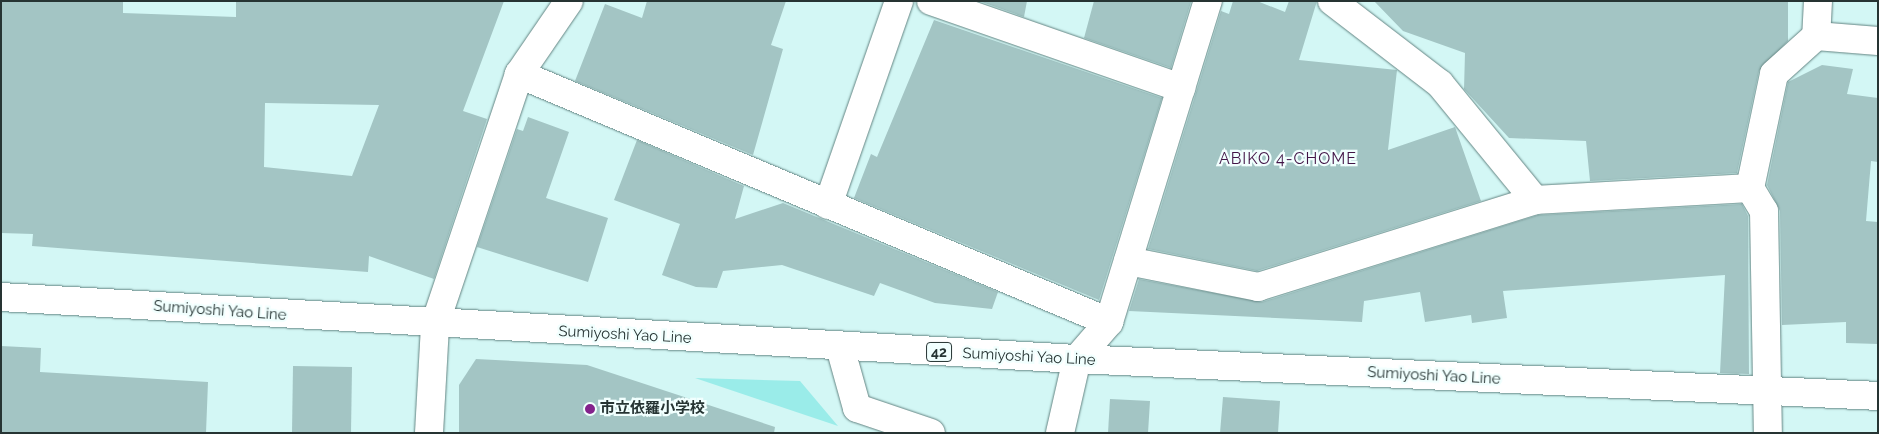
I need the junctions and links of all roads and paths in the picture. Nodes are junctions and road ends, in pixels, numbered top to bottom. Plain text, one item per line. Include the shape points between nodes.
1 (569, 1) edge
2 (899, 1) edge
3 (931, 1) edge
4 (1208, 1) edge
5 (1332, 1) edge
6 (1818, 1) edge
7 (1816, 36) junction
8 (1878, 41) edge
9 (519, 74) junction
10 (1181, 88) junction
11 (1750, 188) junction
12 (1535, 200) junction
13 (828, 205) junction
14 (1128, 261) junction
15 (1, 297) edge
16 (1109, 322) junction
17 (435, 324) junction
18 (840, 347) junction
19 (1077, 359) junction
20 (1767, 392) junction
21 (1878, 396) edge
22 (430, 433) edge
23 (931, 433) edge
24 (1060, 433) edge
25 (1768, 433) edge

1 - 9 street
2 - 13 street
3 - 10 street
4 - 10 street
5 - 12 street via 1440,84
6 - 7 street
7 - 8 street
7 - 11 street via 1774,74
9 - 13 street
9 - 17 street
10 - 14 street
11 - 12 street
11 - 20 street via 1764,211
12 - 14 street via 1258,287
13 - 16 street
14 - 16 street
15 - 17 street, Sumiyoshi Yao Line / 42
16 - 19 street
17 - 18 street, Sumiyoshi Yao Line / 42
17 - 22 street
18 - 19 street, Sumiyoshi Yao Line / 42
18 - 23 street via 856,408
19 - 20 street, Sumiyoshi Yao Line / 42
19 - 24 street
20 - 21 street, Sumiyoshi Yao Line / 42
20 - 25 street

